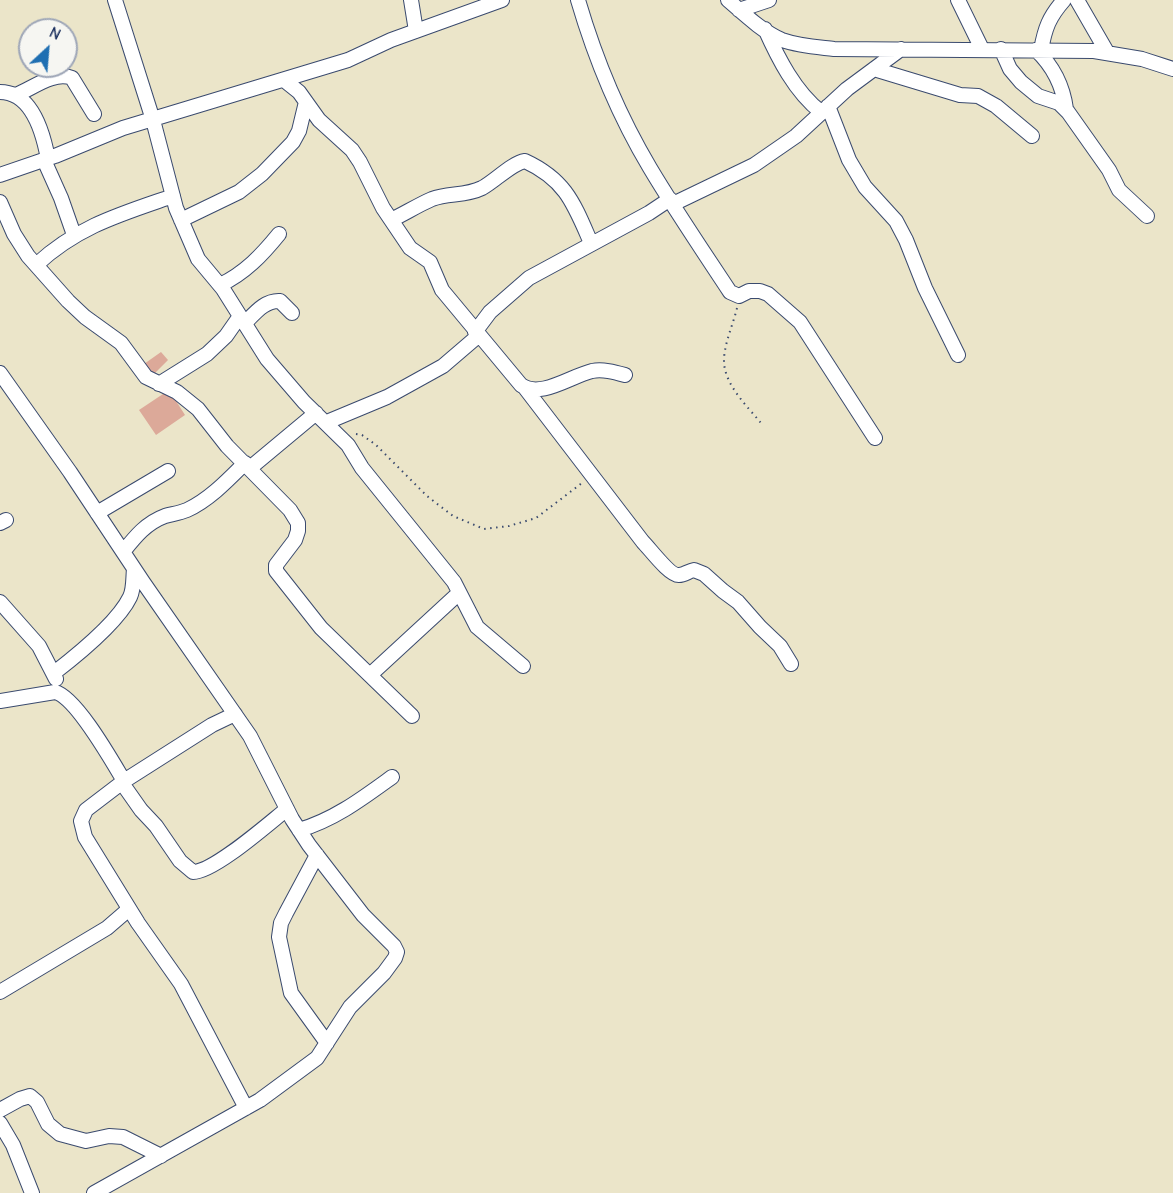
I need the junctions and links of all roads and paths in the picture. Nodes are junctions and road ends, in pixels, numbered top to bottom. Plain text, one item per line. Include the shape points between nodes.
1 (115, 0) edge
2 (411, 0) edge
3 (502, 0) edge
4 (578, 0) edge
5 (728, 0) edge
6 (769, 0) edge
7 (958, 0) edge
8 (1064, 0) edge
9 (1077, 0) edge
10 (485, 3) edge
11 (739, 10) junction
12 (765, 29) junction
13 (416, 31) junction
14 (901, 49) junction
15 (982, 49) junction
16 (1001, 50) junction
17 (1039, 50) junction
18 (1107, 52) junction
19 (874, 69) junction
20 (1173, 69) edge
21 (284, 80) junction
22 (0, 92) edge
23 (16, 95) junction
24 (306, 102) junction
25 (824, 109) junction
26 (1066, 110) junction
27 (94, 114) dead end
28 (153, 120) junction
29 (1032, 136) dead end
30 (46, 159) junction
31 (0, 175) edge
32 (173, 196) junction
33 (671, 201) junction
34 (0, 202) edge
35 (1147, 216) dead end
36 (181, 220) junction
37 (391, 220) junction
38 (0, 230) edge
39 (14, 234) junction
40 (279, 234) dead end
41 (74, 235) junction
42 (591, 243) junction
43 (36, 265) junction
44 (220, 285) junction
45 (740, 296) junction
46 (292, 313) dead end
47 (242, 320) junction
48 (477, 334) junction
49 (958, 355) dead end
50 (0, 373) edge
51 (625, 375) dead end
52 (159, 384) junction
53 (525, 388) junction
54 (321, 418) junction
55 (760, 423) dead end
56 (341, 438) junction
57 (875, 438) dead end
58 (247, 465) junction
59 (168, 471) dead end
60 (592, 474) junction
61 (97, 513) junction
62 (123, 552) junction
63 (134, 569) junction
64 (459, 592) junction
65 (0, 602) edge
66 (791, 664) dead end
67 (523, 666) dead end
68 (54, 673) junction
69 (370, 675) junction
70 (62, 694) junction
71 (0, 701) edge
72 (235, 714) junction
73 (412, 716) dead end
74 (392, 777) dead end
75 (123, 782) junction
76 (287, 808) junction
77 (299, 830) junction
78 (317, 855) junction
79 (129, 909) junction
80 (0, 992) edge
81 (327, 1042) junction
82 (246, 1108) junction
83 (0, 1110) edge
84 (0, 1124) edge
85 (161, 1156) junction
86 (32, 1193) edge
87 (94, 1193) edge

1 - 28 street
2 - 13 street
3 - 10 street
4 - 33 street via 622,115
5 - 11 street
6 - 11 street
7 - 15 street
8 - 17 street via 1049,18
9 - 18 street
10 - 13 street
11 - 12 street
12 - 14 street via 781,39 810,46
12 - 25 street via 785,68 813,106
13 - 21 street via 348,60
14 - 15 street
14 - 19 street
15 - 16 street
16 - 17 street
16 - 26 street via 1021,82
17 - 18 street
17 - 26 street via 1052,66
18 - 20 street
19 - 25 street
19 - 29 street via 960,95 978,96
21 - 24 street
21 - 28 street
22 - 23 street
23 - 27 street via 66,75 72,78
23 - 30 street via 31,109
24 - 36 street via 293,142 262,174 238,192
24 - 37 street via 319,120 352,150
25 - 33 street via 796,136 754,165
25 - 49 street via 866,187 901,230
26 - 35 street via 1119,190
28 - 30 street
28 - 32 street
30 - 31 street
30 - 41 street
32 - 36 street
32 - 41 street
33 - 42 street
33 - 45 street via 730,292
34 - 39 street
36 - 44 street via 198,259
37 - 42 street via 433,199 482,188 525,161 561,185
37 - 48 street via 410,248 430,262 442,290
38 - 39 street
39 - 43 street
40 - 44 street via 249,267
41 - 43 street
42 - 48 street via 529,278 490,312
43 - 52 street via 85,317 122,343 146,377
44 - 47 street
45 - 55 path via 724,358 725,372
45 - 57 street via 749,291 768,294 800,322
46 - 47 street via 276,300
47 - 52 street via 207,354
47 - 54 street via 267,359
48 - 53 street
48 - 54 street via 443,366 387,397
50 - 61 street
51 - 53 street via 593,371 541,390
52 - 58 street via 198,409
53 - 60 street
54 - 56 street
54 - 58 street
56 - 60 path via 362,435 427,496 453,516 484,529 536,518
56 - 64 street
58 - 62 street via 186,511 151,522
58 - 69 street via 290,510 298,524 295,540 276,570 321,628
59 - 61 street
60 - 66 street via 643,542 672,572 679,576 693,570 704,574 738,602 780,646
61 - 62 street
62 - 63 street
63 - 68 street via 131,596 115,618
63 - 72 street
64 - 67 street via 477,627
64 - 69 street
65 - 68 street via 39,646
68 - 70 street
69 - 73 street
70 - 71 street
70 - 75 street via 85,720
72 - 75 street
72 - 76 street
74 - 77 street via 350,807
75 - 76 street via 180,861 193,872 220,862
75 - 79 street via 86,810 81,821 84,837
76 - 77 street
77 - 78 street
78 - 81 street via 281,923 279,937 291,993
78 - 81 street via 397,952 384,973 350,1007
79 - 80 street via 107,928
79 - 82 street via 181,984
81 - 82 street via 317,1058
82 - 85 street
83 - 85 street via 30,1096 48,1124 60,1134 86,1142 123,1137
84 - 86 street
85 - 87 street

